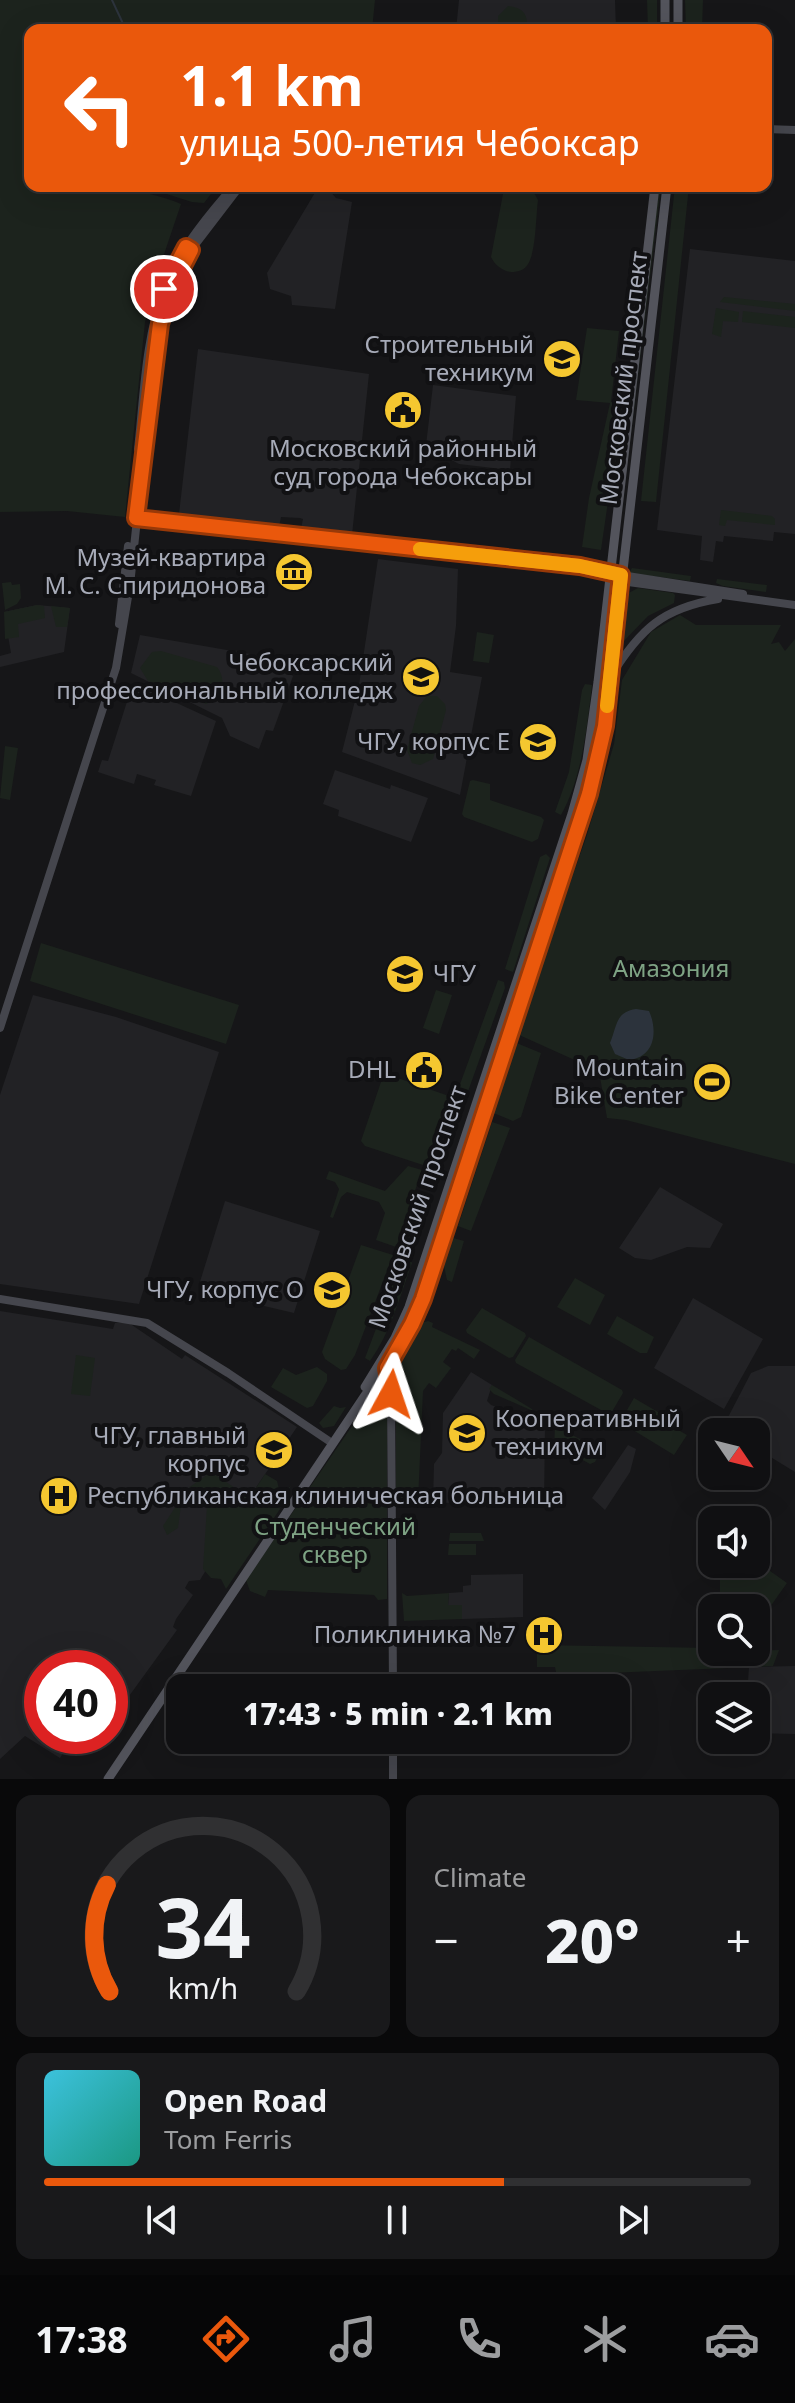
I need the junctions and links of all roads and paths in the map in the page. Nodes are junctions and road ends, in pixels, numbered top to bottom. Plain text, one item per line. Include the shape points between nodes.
1 (665, 0) edge
2 (678, 0) edge
3 (665, 24) edge
4 (678, 24) edge
5 (772, 129) edge
6 (795, 130) edge
7 (229, 192) edge
8 (234, 192) edge
9 (654, 192) edge
10 (666, 192) edge
11 (223, 202) junction
12 (134, 520) junction
13 (616, 576) junction
14 (727, 597) junction
15 (795, 603) edge
16 (610, 677) junction
17 (554, 867) junction
18 (565, 870) junction
19 (13, 979) junction
20 (0, 1012) edge
21 (0, 1028) edge
22 (426, 1272) junction
23 (0, 1299) edge
24 (385, 1365) junction
25 (329, 1441) junction
26 (393, 1674) edge
27 (393, 1754) edge
28 (102, 1779) edge
29 (108, 1779) edge
30 (393, 1779) edge

1 - 3 main road
2 - 4 main road
5 - 6 main road
7 - 11 main road
8 - 11 main road
9 - 13 main road, Московский проспект
10 - 13 main road, Московский проспект
11 - 12 main road via 188,248 157,323
12 - 13 main road
12 - 19 main road via 130,585 110,680
13 - 14 main road
13 - 15 main road
13 - 16 main road, Московский проспект
13 - 17 main road, Московский проспект via 587,760
14 - 15 main road
14 - 16 main road via 662,617 642,633
16 - 18 main road, Московский проспект via 597,765
17 - 18 main road
17 - 22 main road, Московский проспект
18 - 22 main road, Московский проспект
19 - 20 main road
19 - 21 main road
22 - 24 main road, Московский проспект
23 - 25 main road via 147,1323
24 - 25 main road, Московский проспект
24 - 26 main road via 391,1394
24 - 29 main road, Московский проспект
25 - 28 main road, Московский проспект
27 - 30 main road

